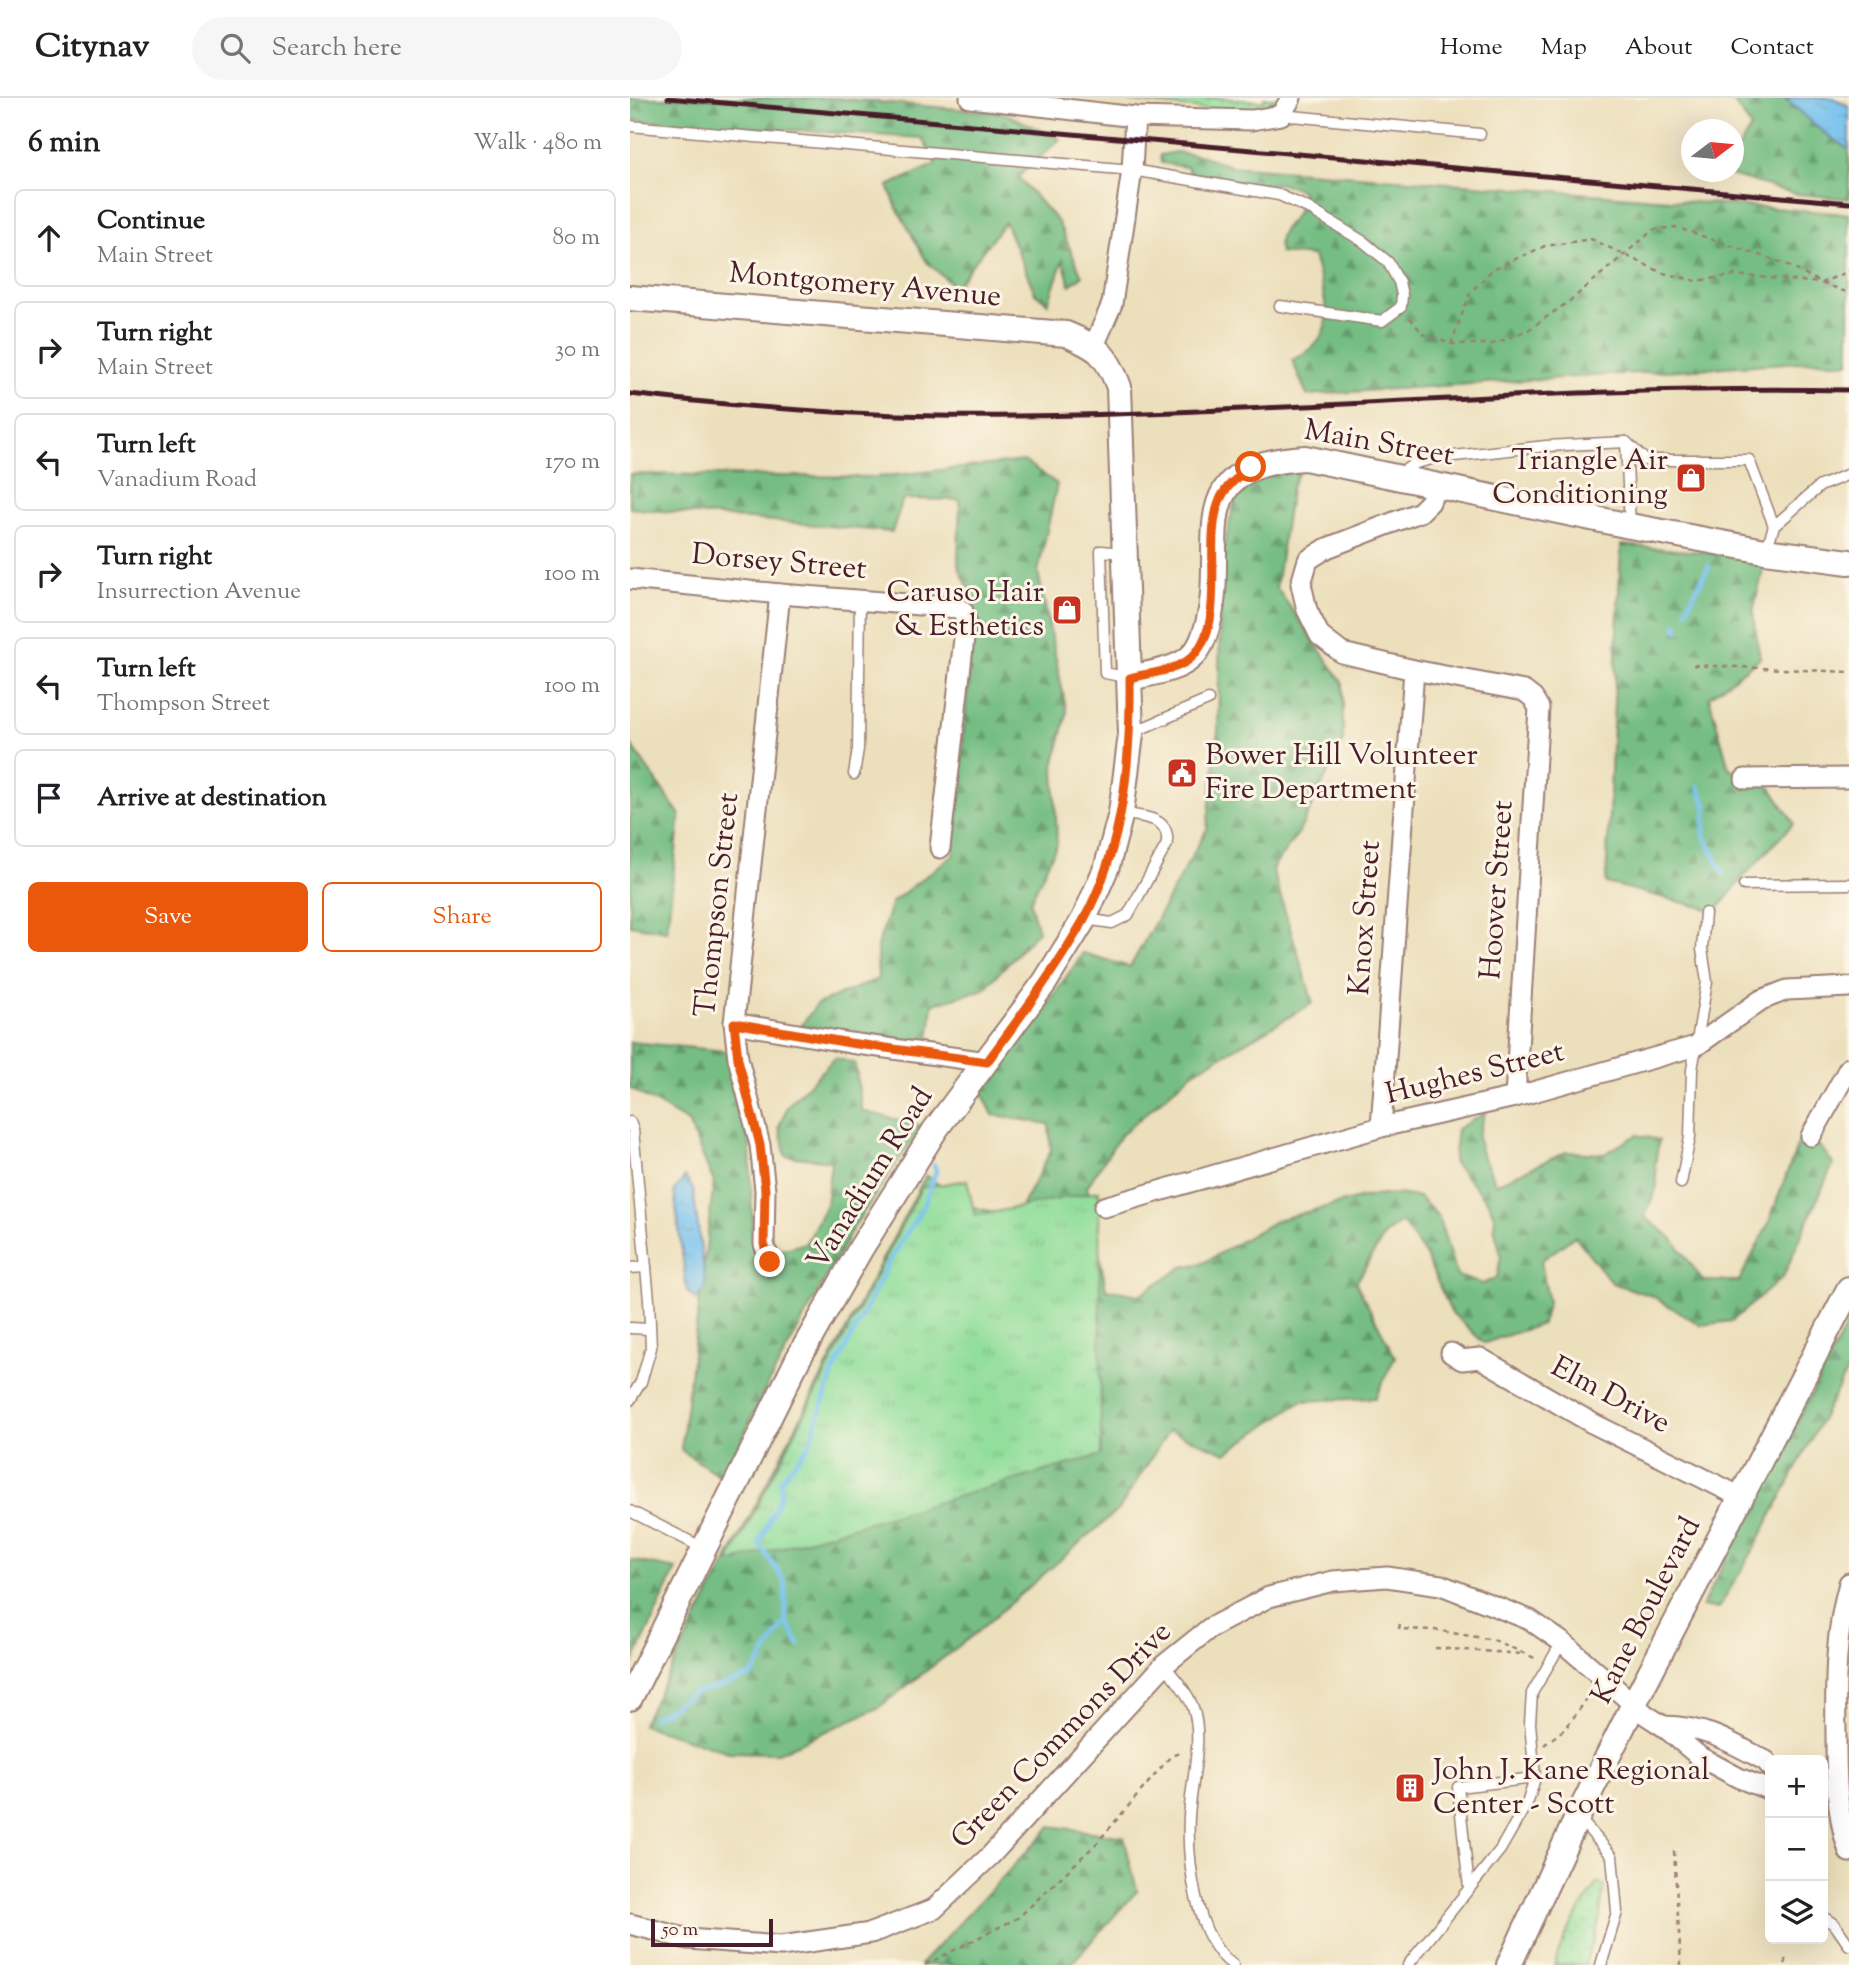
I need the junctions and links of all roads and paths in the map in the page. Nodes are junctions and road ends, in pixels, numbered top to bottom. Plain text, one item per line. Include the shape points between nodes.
1 (970, 98) edge
2 (1286, 107) edge
3 (1135, 117) junction
4 (630, 127) edge
5 (1480, 134) dead end
6 (1132, 170) junction
7 (1625, 255) junction
8 (1849, 271) edge
9 (1821, 283) junction
10 (1849, 293) edge
11 (630, 298) edge
12 (1280, 306) dead end
13 (1401, 307) junction
14 (1451, 344) junction
15 (1094, 346) junction
16 (1626, 442) junction
17 (1849, 474) edge
18 (1396, 477) junction
19 (1437, 485) junction
20 (1774, 526) junction
21 (1630, 527) junction
22 (1765, 551) junction
23 (1849, 562) edge
24 (630, 579) edge
25 (780, 594) junction
26 (860, 600) junction
27 (1693, 665) dead end
28 (1414, 670) junction
29 (1849, 672) edge
30 (1130, 678) junction
31 (1208, 700) dead end
32 (1131, 734) junction
33 (854, 774) dead end
34 (1849, 778) edge
35 (1745, 779) dead end
36 (1121, 813) junction
37 (940, 848) dead end
38 (1849, 884) edge
39 (1744, 885) dead end
40 (1704, 913) dead end
41 (1084, 919) junction
42 (1849, 987) edge
43 (734, 1023) junction
44 (1696, 1046) junction
45 (987, 1062) junction
46 (1849, 1068) edge
47 (1514, 1097) junction
48 (630, 1122) edge
49 (1381, 1127) junction
50 (1811, 1136) dead end
51 (1681, 1183) dead end
52 (1104, 1207) dead end
53 (770, 1262) dead end
54 (646, 1267) junction
55 (630, 1268) edge
56 (1849, 1289) edge
57 (630, 1328) edge
58 (650, 1329) junction
59 (1451, 1353) dead end
60 (630, 1399) edge
61 (1741, 1497) junction
62 (630, 1511) edge
63 (703, 1548) junction
64 (1849, 1583) edge
65 (1400, 1624) dead end
66 (1562, 1642) junction
67 (1435, 1648) dead end
68 (1527, 1654) junction
69 (1540, 1660) dead end
70 (1164, 1665) junction
71 (1589, 1696) dead end
72 (630, 1698) edge
73 (1634, 1704) junction
74 (1662, 1726) junction
75 (1715, 1734) junction
76 (1541, 1747) dead end
77 (1196, 1750) junction
78 (1700, 1757) junction
79 (1765, 1760) edge
80 (1535, 1778) junction
81 (1765, 1788) edge
82 (1836, 1797) edge
83 (1578, 1816) junction
84 (1674, 1851) dead end
85 (1849, 1853) edge
86 (1469, 1888) junction
87 (1828, 1920) edge
88 (630, 1924) edge
89 (1849, 1945) edge
90 (1785, 1959) dead end
91 (925, 1965) edge
92 (1233, 1965) edge
93 (1408, 1965) edge
94 (1509, 1965) edge
95 (1601, 1965) edge
96 (1681, 1965) edge
97 (1786, 1965) edge

1 - 3 street
2 - 3 street via 1252,120
2 - 5 lane
3 - 6 street
4 - 6 lane
6 - 13 lane via 1279,195 1308,208 1388,262 1399,282
6 - 15 street via 1112,303
7 - 9 path via 1663,273 1698,281 1736,275
7 - 9 path via 1653,230 1675,227 1783,263
7 - 14 path via 1528,330 1493,344
7 - 14 path via 1591,239 1545,246 1493,269 1470,293
8 - 9 path
9 - 10 path
11 - 15 street, Montgomery Avenue via 1066,334
12 - 13 lane via 1382,321
13 - 14 path via 1423,334
15 - 30 street, Vanadium Road via 1111,364 1119,387
16 - 18 lane via 1436,458 1416,463
16 - 20 lane via 1645,460 1749,460
16 - 21 lane
17 - 20 lane via 1820,486
18 - 19 street, Main Street
18 - 30 street, Main Street via 1305,458 1251,467 1231,482 1219,502 1213,533 1211,611 1203,642 1190,659
19 - 21 street, Main Street
19 - 28 street via 1420,512 1327,548 1308,560 1301,584 1320,636 1342,653
20 - 22 lane
21 - 22 street, Main Street
22 - 23 street, Main Street
24 - 25 street, Dorsey Street
25 - 26 street, Dorsey Street
25 - 43 street, Thompson Street
26 - 33 lane
26 - 37 street, Dorsey Street via 963,611 966,621
27 - 29 path
28 - 47 street, Hoover Street via 1524,691 1539,708
28 - 49 street, Knox Street
30 - 32 street, Vanadium Road
31 - 32 lane
32 - 36 street, Vanadium Road
34 - 35 street
36 - 41 street, Vanadium Road via 1107,866
36 - 41 lane via 1159,821 1168,834 1167,844 1128,915 1112,923
38 - 39 lane
40 - 44 lane via 1702,949 1707,982
41 - 45 street, Vanadium Road
42 - 44 street, Hughes Street via 1787,990 1761,1000
43 - 45 street
43 - 53 street, Thompson Street via 738,1059 760,1145 764,1244
44 - 47 street, Hughes Street
44 - 51 lane via 1690,1137
45 - 63 street, Vanadium Road via 935,1130 861,1248 798,1359
46 - 50 street
47 - 49 street, Hughes Street
48 - 54 lane
49 - 52 street, Hughes Street
54 - 55 lane
54 - 58 lane
56 - 61 street, Kane Boulevard
57 - 58 lane
58 - 60 lane via 641,1382
59 - 61 street, Elm Drive via 1462,1360 1480,1358 1592,1423
61 - 73 street, Kane Boulevard
62 - 63 lane
63 - 72 street, Vanadium Road
64 - 82 street via 1837,1640
65 - 68 path via 1399,1629 1494,1640
66 - 70 street, Green Commons Drive via 1530,1620 1441,1585 1387,1577 1332,1581 1269,1597 1210,1628
66 - 73 street, Green Commons Drive
66 - 80 lane via 1532,1693
67 - 68 path
68 - 69 path
70 - 77 lane via 1184,1689 1195,1714
70 - 88 street, Green Commons Drive via 991,1855 933,1909 872,1933 781,1946 688,1939
71 - 76 path via 1566,1728
73 - 74 street, Green Commons Drive
73 - 83 street, Kane Boulevard
74 - 75 street
74 - 78 street, Green Commons Drive
75 - 78 street
75 - 79 street
77 - 91 path via 1171,1756 1096,1844 1019,1917
77 - 92 lane via 1189,1818 1191,1869 1204,1926 1222,1957
78 - 81 street, Green Commons Drive
80 - 86 lane via 1528,1801 1500,1850
80 - 86 lane via 1458,1787
82 - 85 street
83 - 94 street, Kane Boulevard
83 - 95 lane via 1612,1856 1616,1912
84 - 96 path
86 - 93 lane
87 - 89 lane
90 - 97 path

